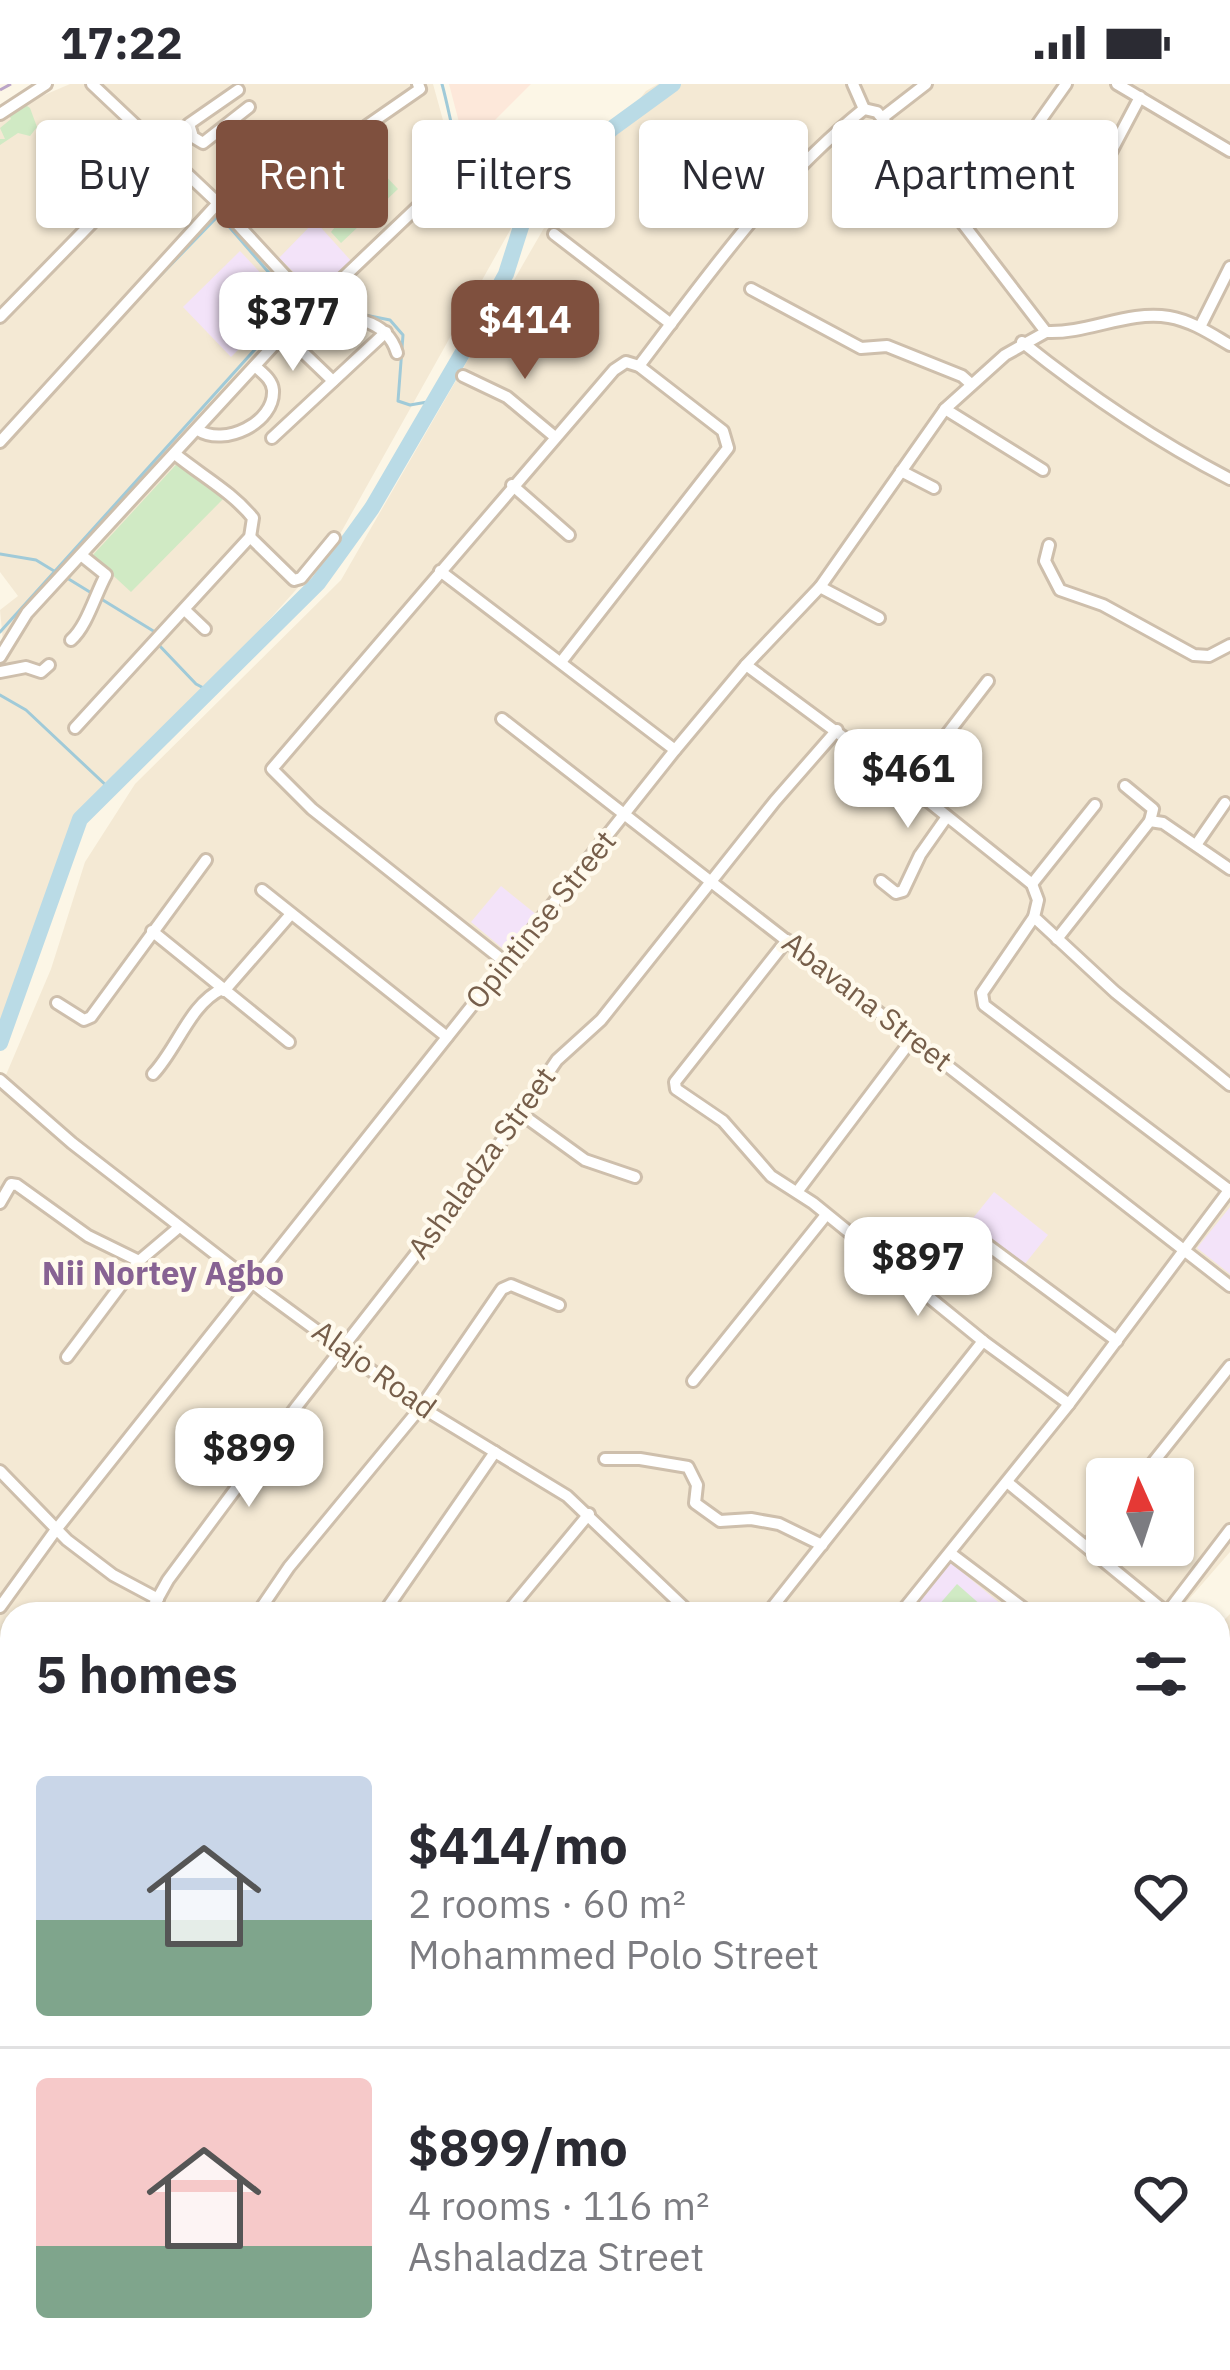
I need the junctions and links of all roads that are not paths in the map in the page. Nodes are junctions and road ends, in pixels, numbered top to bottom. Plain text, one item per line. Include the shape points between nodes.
1 (46, 84) edge
2 (92, 84) edge
3 (418, 84) edge
4 (853, 84) edge
5 (926, 84) edge
6 (1066, 84) edge
7 (1117, 84) edge
8 (237, 87) edge
9 (1140, 97) junction
10 (249, 107) junction
11 (864, 110) junction
12 (0, 114) edge
13 (882, 118) junction
14 (129, 120) edge
15 (257, 120) edge
16 (375, 120) edge
17 (1041, 120) edge
18 (1118, 139) edge
19 (1230, 151) edge
20 (808, 158) edge
21 (192, 180) edge
22 (216, 201) edge
23 (216, 205) edge
24 (412, 211) edge
25 (87, 228) edge
26 (242, 228) edge
27 (744, 228) edge
28 (554, 234) dead end
29 (1230, 267) edge
30 (751, 289) dead end
31 (313, 306) junction
32 (303, 316) junction
33 (0, 317) edge
34 (671, 324) junction
35 (1200, 327) junction
36 (386, 332) junction
37 (1046, 332) junction
38 (284, 334) junction
39 (1022, 342) junction
40 (1230, 345) edge
41 (397, 353) dead end
42 (635, 365) junction
43 (255, 366) junction
44 (463, 376) dead end
45 (334, 381) junction
46 (971, 384) junction
47 (945, 409) junction
48 (198, 430) junction
49 (555, 437) junction
50 (272, 438) dead end
51 (0, 442) edge
52 (175, 454) junction
53 (1043, 470) dead end
54 (901, 471) junction
55 (1230, 478) edge
56 (512, 485) junction
57 (934, 488) dead end
58 (569, 535) dead end
59 (250, 537) junction
60 (334, 538) dead end
61 (1049, 545) dead end
62 (81, 555) junction
63 (440, 571) junction
64 (820, 587) junction
65 (185, 610) junction
66 (879, 617) dead end
67 (205, 629) dead end
68 (71, 640) dead end
69 (1230, 646) edge
70 (1, 652) edge
71 (561, 662) junction
72 (49, 665) dead end
73 (746, 665) junction
74 (0, 672) edge
75 (988, 682) dead end
76 (502, 719) dead end
77 (75, 728) dead end
78 (837, 730) junction
79 (675, 750) junction
80 (908, 784) junction
81 (1125, 787) dead end
82 (1225, 803) dead end
83 (1095, 805) dead end
84 (626, 812) junction
85 (946, 818) junction
86 (1150, 820) junction
87 (1196, 845) junction
88 (206, 860) dead end
89 (1230, 869) edge
90 (712, 880) junction
91 (881, 881) dead end
92 (1032, 884) junction
93 (262, 890) dead end
94 (291, 914) junction
95 (1034, 917) junction
96 (152, 931) junction
97 (1057, 939) junction
98 (788, 940) junction
99 (505, 962) junction
100 (223, 990) junction
101 (58, 1003) dead end
102 (448, 1036) junction
103 (913, 1038) junction
104 (289, 1042) dead end
105 (153, 1075) dead end
106 (2, 1085) edge
107 (1230, 1085) edge
108 (520, 1113) junction
109 (634, 1177) dead end
110 (1230, 1190) edge
111 (797, 1192) junction
112 (0, 1203) edge
113 (826, 1215) junction
114 (178, 1228) junction
115 (982, 1241) dead end
116 (1184, 1249) junction
117 (139, 1261) junction
118 (253, 1283) junction
119 (1230, 1286) edge
120 (559, 1305) dead end
121 (982, 1341) junction
122 (1117, 1342) junction
123 (344, 1349) junction
124 (67, 1357) dead end
125 (1230, 1366) edge
126 (693, 1381) dead end
127 (1069, 1404) junction
128 (421, 1406) junction
129 (494, 1452) junction
130 (1157, 1458) edge
131 (605, 1459) dead end
132 (0, 1471) edge
133 (1006, 1482) junction
134 (589, 1514) junction
135 (1230, 1530) edge
136 (56, 1531) junction
137 (822, 1545) junction
138 (1086, 1545) edge
139 (950, 1553) junction
140 (1111, 1566) edge
141 (158, 1599) junction
142 (4, 1602) edge
143 (156, 1602) edge
144 (265, 1602) edge
145 (391, 1602) edge
146 (516, 1602) edge
147 (679, 1602) edge
148 (777, 1602) edge
149 (909, 1602) edge
150 (1014, 1602) edge
151 (1153, 1602) edge
152 (1176, 1602) edge

1 - 12 street
2 - 14 street
3 - 16 street
4 - 11 street
5 - 13 street
6 - 17 street
7 - 9 street
8 - 10 street
8 - 10 street via 189,124 193,137 203,143
9 - 18 street
9 - 19 street
10 - 15 street
11 - 13 street
11 - 20 street
13 - 37 street
21 - 22 street
23 - 51 street
24 - 31 street
25 - 33 street
26 - 31 street
27 - 34 street
28 - 34 street
29 - 35 street
30 - 46 street via 860,348 894,348
31 - 32 street
32 - 36 street via 362,320
32 - 38 street
34 - 42 street
35 - 37 street, Opintinse Street via 1155,316
35 - 40 street
36 - 41 street
36 - 45 street
37 - 39 street, Opintinse Street
38 - 43 street
38 - 45 street
39 - 46 street, Opintinse Street
39 - 55 street via 1145,430
42 - 49 street via 621,362
42 - 71 street via 723,431 728,448
43 - 48 street
43 - 48 street via 273,394 259,417 232,437
44 - 49 street via 506,397
45 - 50 street
46 - 47 street, Opintinse Street
47 - 53 street
47 - 54 street, Opintinse Street
48 - 52 street
49 - 56 street
52 - 59 street via 236,496 253,518
52 - 62 street
54 - 57 street
54 - 64 street, Opintinse Street
56 - 58 street
56 - 63 street
59 - 60 street via 294,580
59 - 65 street
61 - 69 street via 1045,561 1057,588 1194,655
62 - 68 street via 106,575
62 - 70 street
63 - 71 street
63 - 99 street via 272,769
64 - 66 street
64 - 73 street, Opintinse Street
65 - 67 street
65 - 77 street
71 - 79 street
72 - 74 street
73 - 78 street
73 - 79 street, Opintinse Street
75 - 80 street
76 - 84 street, Abavana Street
78 - 80 street
78 - 90 street, Ashaladza Street
79 - 84 street, Opintinse Street
80 - 85 street
81 - 86 street via 1154,809
82 - 87 street
83 - 92 street
84 - 90 street, Abavana Street
84 - 99 street, Opintinse Street
85 - 91 street via 903,891
85 - 92 street
86 - 87 street
86 - 97 street
87 - 89 street
88 - 96 street
90 - 98 street, Abavana Street
90 - 108 street, Ashaladza Street
92 - 95 street
93 - 94 street
94 - 100 street
94 - 102 street
95 - 97 street
95 - 110 street via 982,993 984,1005
96 - 100 street
96 - 101 street via 91,1017
97 - 107 street
98 - 103 street, Abavana Street
98 - 111 street via 675,1085
99 - 102 street, Opintinse Street
100 - 104 street
100 - 105 street via 203,1001
102 - 118 street, Opintinse Street
103 - 111 street
103 - 116 street, Abavana Street
106 - 114 street, Alajo Road
108 - 109 street via 585,1160
108 - 123 street, Ashaladza Street
110 - 116 street
111 - 113 street
112 - 117 street via 17,1186 88,1237
113 - 121 street
113 - 126 street
114 - 117 street
114 - 118 street, Alajo Road
115 - 122 street
116 - 119 street, Abavana Street
116 - 122 street
117 - 124 street
118 - 123 street, Alajo Road
118 - 136 street, Opintinse Street
120 - 128 street via 511,1285 502,1289
121 - 127 street
121 - 137 street
122 - 127 street
123 - 128 street, Alajo Road
123 - 141 street, Ashaladza Street
125 - 130 street
127 - 133 street
128 - 129 street, Alajo Road
128 - 144 street
129 - 134 street, Alajo Road
129 - 145 street
131 - 137 street via 688,1467 698,1506 720,1521 786,1526
132 - 136 street
133 - 138 street
133 - 139 street
134 - 146 street
134 - 147 street, Alajo Road
135 - 152 street
136 - 141 street
136 - 142 street, Opintinse Street
137 - 148 street
139 - 149 street
139 - 150 street
140 - 151 street
141 - 143 street, Ashaladza Street

